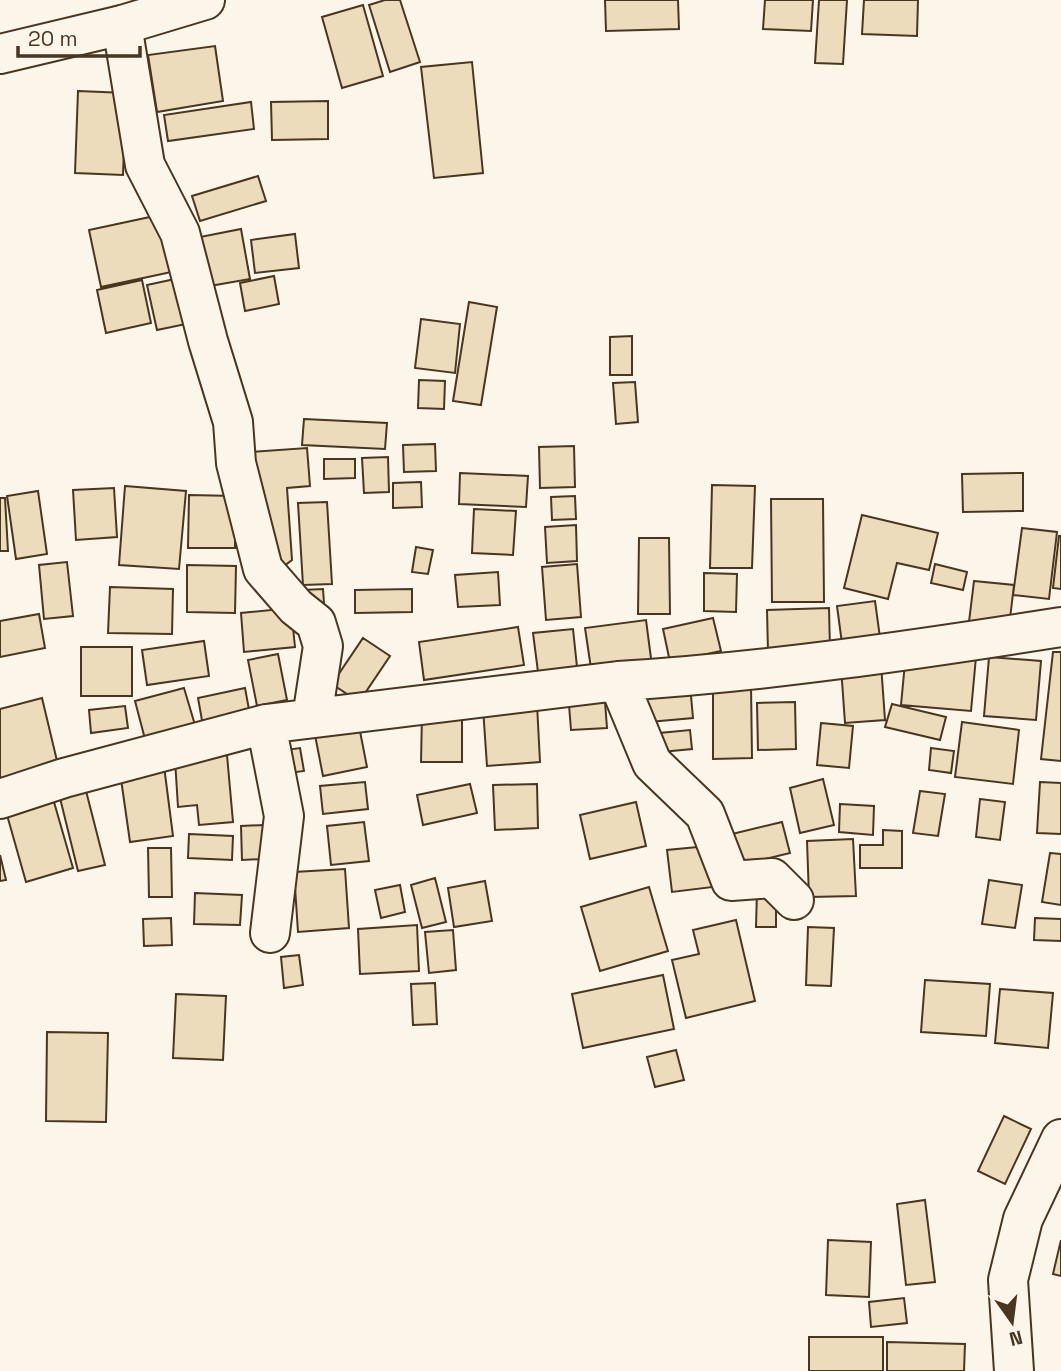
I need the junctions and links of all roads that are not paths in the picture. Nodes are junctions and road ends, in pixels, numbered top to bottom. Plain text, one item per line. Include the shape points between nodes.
1 (205, 0) edge
2 (122, 25) junction
3 (0, 54) edge
4 (1061, 627) edge
5 (618, 681) junction
6 (312, 718) junction
7 (266, 724) junction
8 (0, 799) edge
9 (794, 900) dead end
10 (270, 933) dead end
11 (1061, 1139) edge
12 (1014, 1371) edge

1 - 2 street
2 - 3 street
2 - 6 street via 145,164 180,233 233,422 236,463 263,569 316,623 323,646
4 - 5 street via 887,654
5 - 6 street
5 - 9 street via 652,764 705,814 731,881 772,878
6 - 7 street
7 - 8 street
7 - 10 street via 284,816
11 - 12 street via 1023,1219 1008,1280

